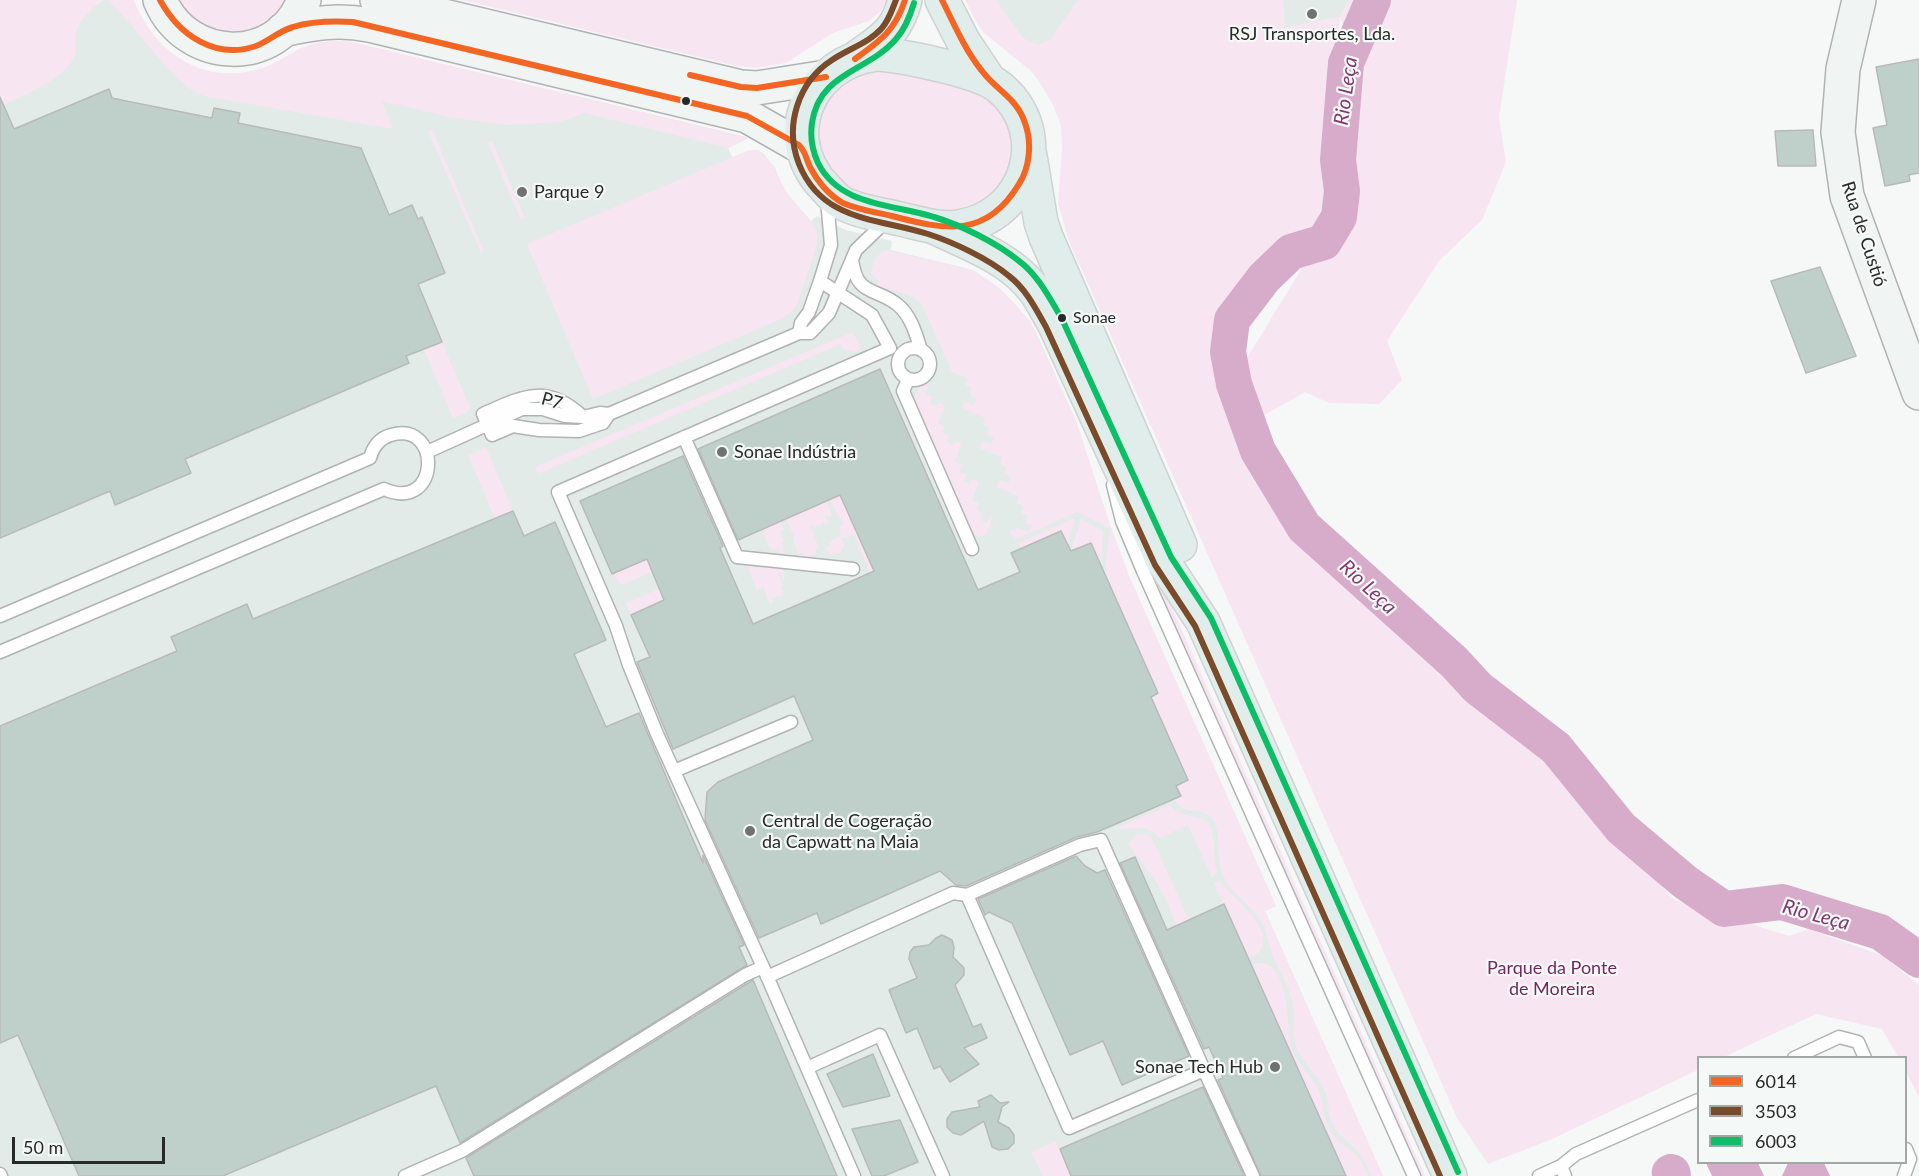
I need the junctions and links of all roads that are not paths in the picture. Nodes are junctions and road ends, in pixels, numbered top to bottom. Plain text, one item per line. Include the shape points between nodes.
1 (160, 0) edge
2 (304, 0) edge
3 (377, 0) edge
4 (905, 0) edge
5 (942, 0) edge
6 (1859, 0) edge
7 (284, 30) junction
8 (855, 59) junction
9 (826, 76) junction
10 (989, 80) junction
11 (803, 148) junction
12 (1029, 154) junction
13 (826, 189) junction
14 (892, 217) junction
15 (934, 226) junction
16 (852, 259) junction
17 (820, 281) junction
18 (839, 293) junction
19 (799, 333) junction
20 (890, 348) junction
21 (921, 350) junction
22 (899, 357) junction
23 (908, 380) junction
24 (1919, 393) edge
25 (609, 414) junction
26 (487, 424) junction
27 (684, 437) junction
28 (1106, 439) junction
29 (427, 452) junction
30 (972, 549) dead end
31 (853, 569) dead end
32 (0, 616) edge
33 (1203, 622) junction
34 (0, 652) edge
35 (791, 722) dead end
36 (675, 771) junction
37 (967, 895) junction
38 (765, 972) junction
39 (1798, 1056) edge
40 (1864, 1056) edge
41 (807, 1068) junction
42 (1204, 1070) junction
43 (1697, 1100) edge
44 (1907, 1153) edge
45 (1563, 1171) edge
46 (405, 1176) edge
47 (854, 1176) edge
48 (943, 1176) edge
49 (1253, 1176) edge
50 (1414, 1176) edge
51 (1450, 1176) edge
52 (1539, 1176) edge
53 (1904, 1176) edge

1 - 7 main road via 180,30 209,46 243,49
2 - 7 main road
3 - 9 main road via 741,87 757,88
4 - 8 main road via 888,36
5 - 10 main road
6 - 24 main road, Rua de Custió via 1843,69 1838,132 1847,196
7 - 11 main road via 319,22 369,25 747,116
8 - 9 main road
8 - 10 main road via 889,55
9 - 11 main road via 806,108 801,132
10 - 12 main road via 1018,107 1027,127
11 - 13 main road
12 - 15 main road via 1019,186 997,212 972,225
12 - 33 main road via 1046,237 1182,548
13 - 14 main road via 852,207
13 - 17 lane via 832,238
14 - 15 main road
14 - 16 lane via 869,236
15 - 28 main road via 1014,268 1035,291 1054,323
16 - 18 lane
16 - 21 lane via 860,283 908,315
17 - 18 lane
17 - 19 lane
18 - 19 lane via 829,313 810,333
18 - 20 lane via 872,315
19 - 25 lane
20 - 22 lane
20 - 27 lane
21 - 22 lane via 911,348
21 - 23 lane via 930,362 928,373 919,380
22 - 23 lane via 898,368
23 - 30 lane via 903,391
25 - 26 lane via 565,416 520,404
25 - 26 lane via 603,423 579,431 513,426 492,435
26 - 29 lane
27 - 31 lane via 737,557
27 - 36 lane via 558,492
28 - 33 main road via 1163,561
28 - 50 lane via 1109,472 1143,571
29 - 32 lane via 408,434 389,435 375,447 370,458
29 - 34 lane via 428,472 418,487 410,491 384,489
33 - 51 main road
35 - 36 lane
36 - 38 lane
37 - 38 lane via 953,894
37 - 42 lane via 1101,840
37 - 42 lane via 1069,1128
38 - 41 lane
38 - 46 lane via 745,975 462,1151
39 - 40 lane via 1839,1037 1858,1042
41 - 47 lane
41 - 48 lane via 880,1035
42 - 49 lane
43 - 45 lane via 1576,1154
44 - 53 lane via 1910,1159
45 - 52 lane

